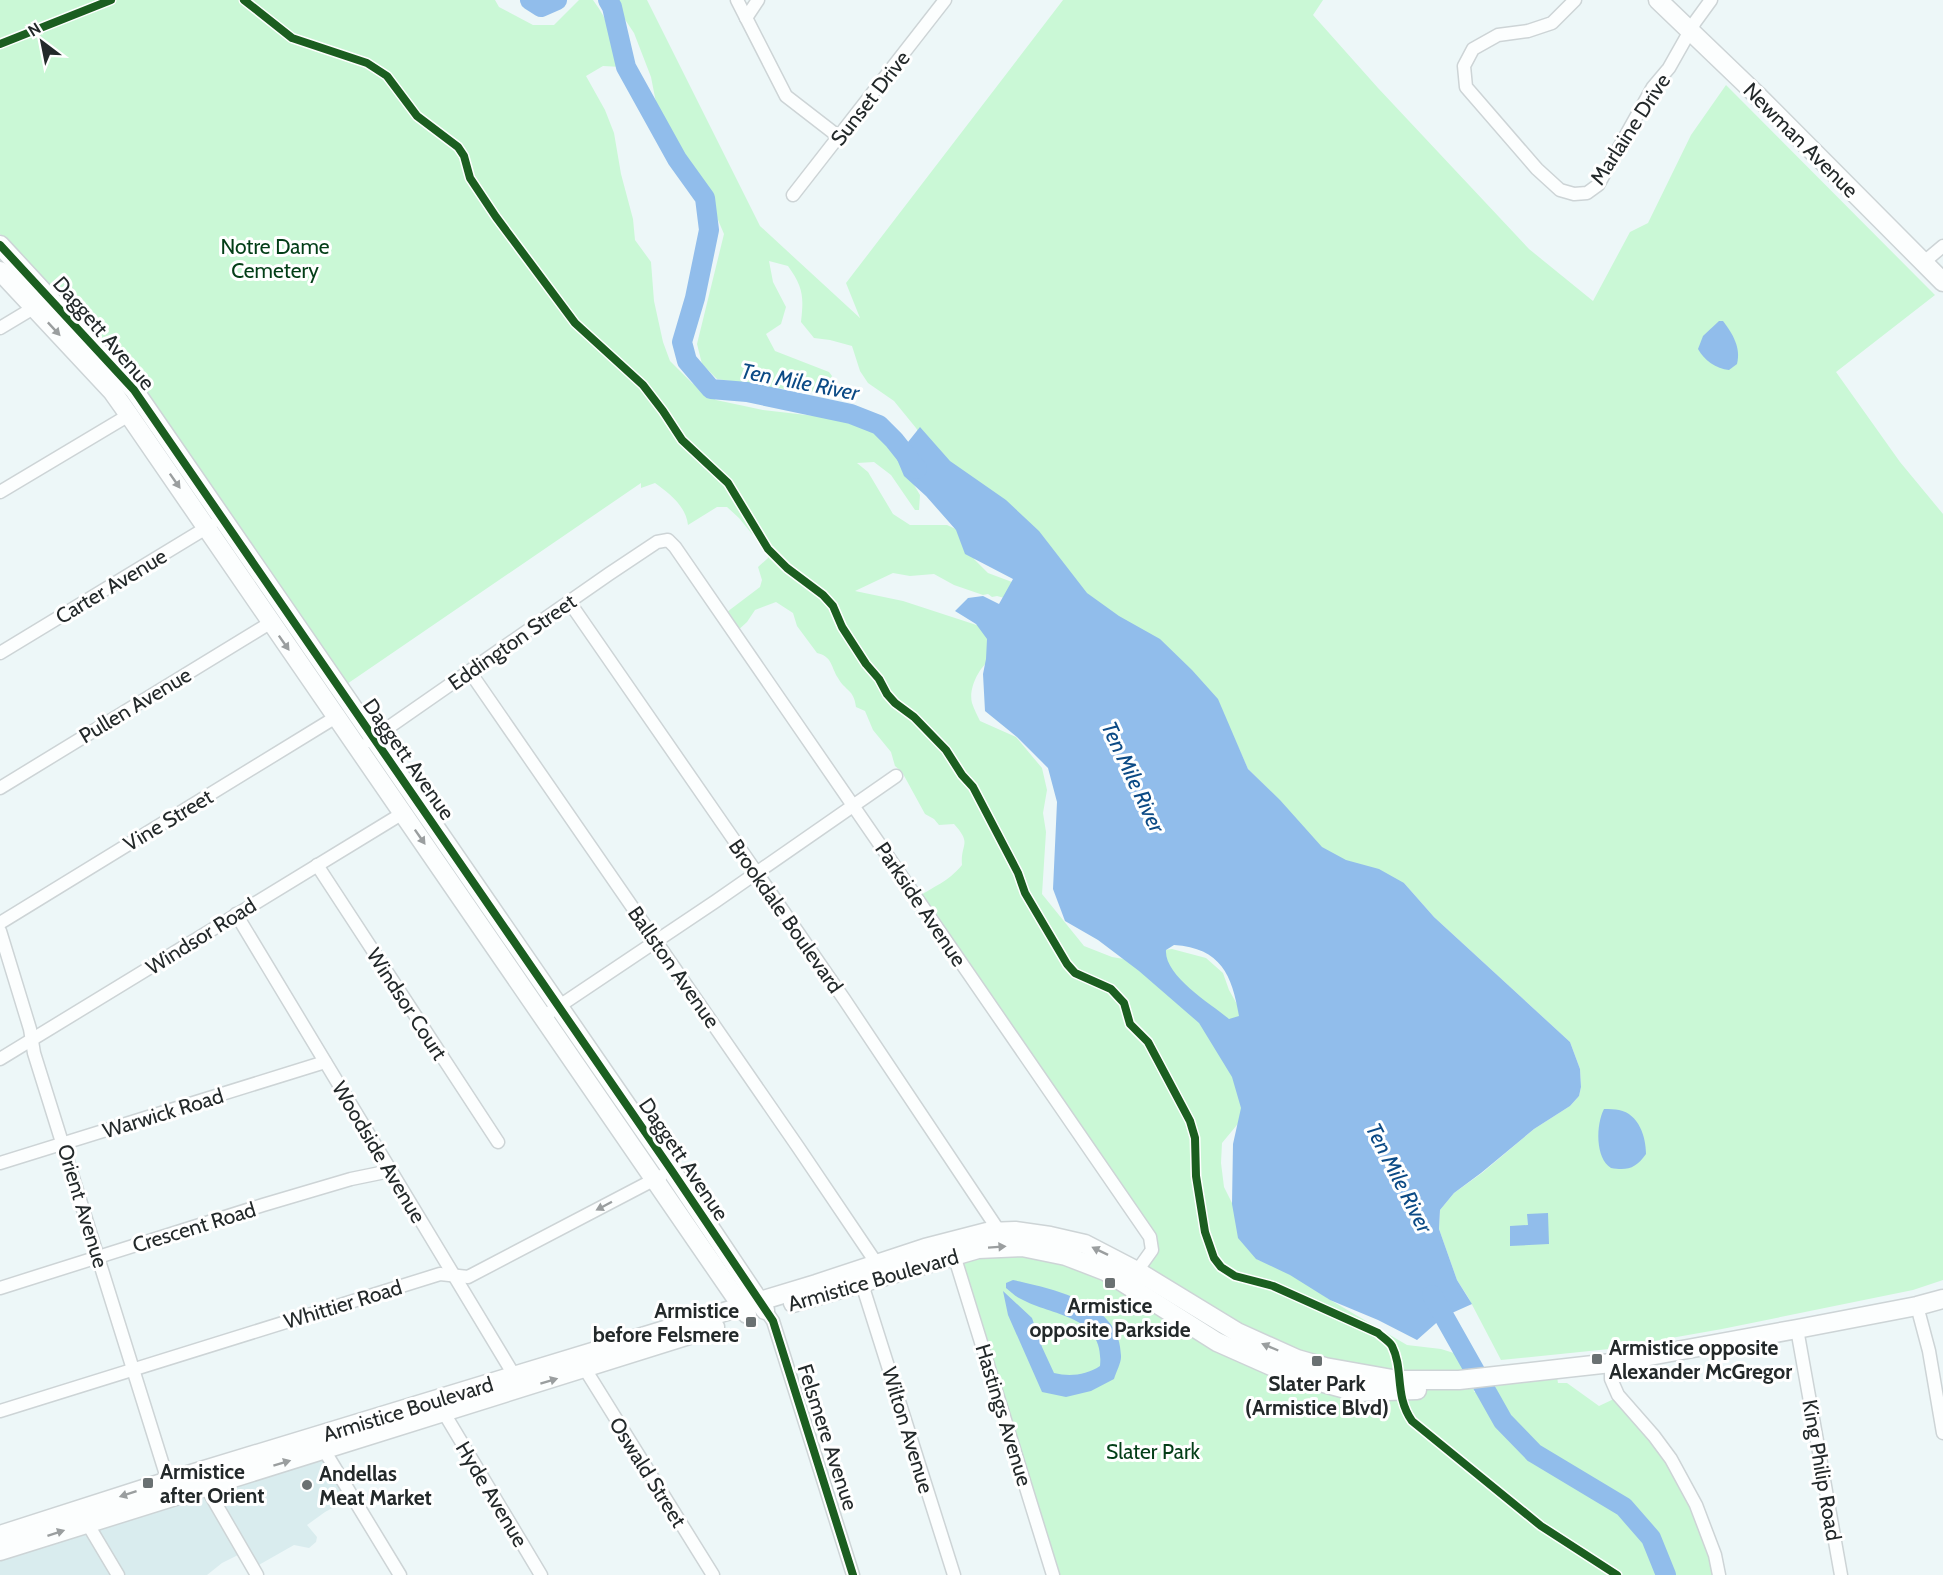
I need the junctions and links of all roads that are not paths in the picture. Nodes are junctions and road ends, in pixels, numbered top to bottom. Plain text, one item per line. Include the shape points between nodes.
1 (737, 0) edge
2 (758, 0) edge
3 (945, 0) edge
4 (1575, 0) edge
5 (1658, 0) edge
6 (1711, 0) edge
7 (746, 18) junction
8 (1691, 32) junction
9 (839, 137) junction
10 (793, 195) dead end
11 (0, 245) edge
12 (1943, 246) edge
13 (1924, 262) junction
14 (0, 271) edge
15 (1943, 282) edge
16 (50, 297) junction
17 (34, 308) junction
18 (0, 328) edge
19 (129, 415) junction
20 (0, 492) edge
21 (214, 523) junction
22 (668, 540) joint
23 (570, 603) junction
24 (270, 623) junction
25 (0, 653) edge
26 (470, 672) junction
27 (336, 717) junction
28 (366, 744) junction
29 (896, 776) dead end
30 (0, 788) edge
31 (853, 805) junction
32 (403, 813) junction
33 (317, 865) junction
34 (756, 872) junction
35 (236, 914) junction
36 (0, 923) edge
37 (0, 931) edge
38 (655, 940) junction
39 (551, 1012) junction
40 (32, 1040) junction
41 (0, 1059) edge
42 (325, 1062) junction
43 (498, 1142) dead end
44 (63, 1144) junction
45 (0, 1163) edge
46 (390, 1171) junction
47 (664, 1175) junction
48 (999, 1231) junction
49 (954, 1255) junction
50 (98, 1257) junction
51 (876, 1264) junction
52 (1137, 1271) junction
53 (453, 1275) junction
54 (862, 1284) junction
55 (0, 1288) edge
56 (1943, 1299) edge
57 (1919, 1305) junction
58 (754, 1309) junction
59 (1797, 1329) junction
60 (1611, 1363) junction
61 (134, 1369) junction
62 (585, 1370) junction
63 (1459, 1380) junction
64 (518, 1382) junction
65 (0, 1410) edge
66 (444, 1413) junction
67 (1943, 1433) edge
68 (324, 1450) junction
69 (202, 1480) junction
70 (168, 1481) junction
71 (87, 1524) junction
72 (0, 1535) edge
73 (0, 1551) edge
74 (118, 1575) edge
75 (257, 1575) edge
76 (400, 1575) edge
77 (541, 1575) edge
78 (713, 1575) edge
79 (853, 1575) edge
80 (954, 1575) edge
81 (1053, 1575) edge
82 (1719, 1575) edge
83 (1841, 1575) edge

1 - 7 street
2 - 7 street
3 - 9 street, Sunset Drive
4 - 8 street, Marlaine Drive via 1552,23 1528,31 1498,34 1473,49 1464,66 1466,87 1483,108 1537,170 1560,190 1574,194 1587,193 1598,185 1653,87
5 - 8 main road, Newman Avenue
6 - 8 street
7 - 9 street via 786,96
8 - 13 main road, Newman Avenue
9 - 10 street, Sunset Drive
11 - 16 main road, Daggett Avenue
12 - 13 street
13 - 15 main road, Newman Avenue
14 - 17 main road, Daggett Avenue
16 - 17 street
16 - 21 main road, Daggett Avenue via 134,390
17 - 18 street
17 -> 19 main road, Daggett Avenue via 112,391
19 - 20 street
19 -> 21 main road, Daggett Avenue
21 - 24 main road, Daggett Avenue
21 - 25 street, Carter Avenue
21 - 28 main road, Daggett Avenue
22 - 23 street, Eddington Street via 657,542
22 - 31 street, Parkside Avenue
23 - 26 street, Eddington Street
23 - 34 street, Brookdale Boulevard
24 -> 27 main road, Daggett Avenue
24 - 30 street, Pullen Avenue
26 - 28 street, Eddington Street
26 - 38 street, Ballston Avenue
27 - 28 main road, Daggett Avenue
27 - 36 street, Vine Street
28 - 32 main road, Daggett Avenue
28 - 39 main road, Daggett Avenue
29 - 31 street
31 - 34 street
31 - 52 street, Parkside Avenue via 1150,1237 1152,1250
32 - 33 street, Windsor Road
32 -> 39 main road, Daggett Avenue
33 - 35 street, Windsor Road
33 - 43 street, Windsor Court
34 - 38 street
34 - 48 street, Brookdale Boulevard
35 - 40 street, Windsor Road
35 - 42 street, Woodside Avenue
37 - 40 street, Orient Avenue
38 - 39 street
38 - 51 street, Ballston Avenue
39 - 47 main road, Daggett Avenue
40 - 41 street, Windsor Road
40 - 44 street, Orient Avenue
42 - 44 street, Warwick Road
42 - 46 street, Woodside Avenue
44 - 45 street, Warwick Road
44 - 50 street, Orient Avenue
46 - 50 street, Crescent Road via 351,1179
46 - 53 street, Woodside Avenue
47 -> 53 street, Whittier Road via 468,1276
47 - 58 main road, Daggett Avenue
48 - 51 main road, Armistice Boulevard via 956,1239
52 -> 48 main road, Armistice Boulevard via 1085,1244
49 - 54 main road, Armistice Boulevard
49 -> 63 main road, Armistice Boulevard via 1010,1246 1066,1256 1105,1271 1217,1342 1268,1366 1333,1387 1357,1392 1414,1391
49 - 81 street, Hastings Avenue
50 - 55 street, Crescent Road
50 - 61 street, Orient Avenue
51 - 58 main road, Armistice Boulevard
63 -> 52 main road, Armistice Boulevard via 1386,1378 1297,1359 1237,1332
53 - 61 street, Whittier Road via 440,1274
53 - 64 street, Woodside Avenue
54 - 58 main road, Armistice Boulevard
54 - 80 street, Wilton Avenue
56 - 57 main road, Armistice Boulevard
57 - 59 main road, Armistice Boulevard
57 - 67 street
58 - 62 main road, Armistice Boulevard
58 - 64 main road, Armistice Boulevard
58 - 79 street, Felsmere Avenue via 773,1321
59 - 60 main road, Armistice Boulevard
59 - 83 street, King Philip Road
60 - 63 main road, Armistice Boulevard
60 - 82 street via 1611,1379 1618,1395 1671,1459 1695,1505
61 - 65 street, Whittier Road
61 - 70 street, Orient Avenue
64 -> 62 main road, Armistice Boulevard
62 - 78 street, Oswald Street
64 - 66 main road, Armistice Boulevard
64 - 69 main road, Armistice Boulevard
66 - 68 main road, Armistice Boulevard
66 - 77 street, Hyde Avenue
69 -> 68 main road, Armistice Boulevard
68 - 76 street
69 - 70 main road, Armistice Boulevard
69 - 71 main road, Armistice Boulevard
69 - 75 street
70 -> 72 main road, Armistice Boulevard
73 -> 71 main road, Armistice Boulevard
71 - 74 street

